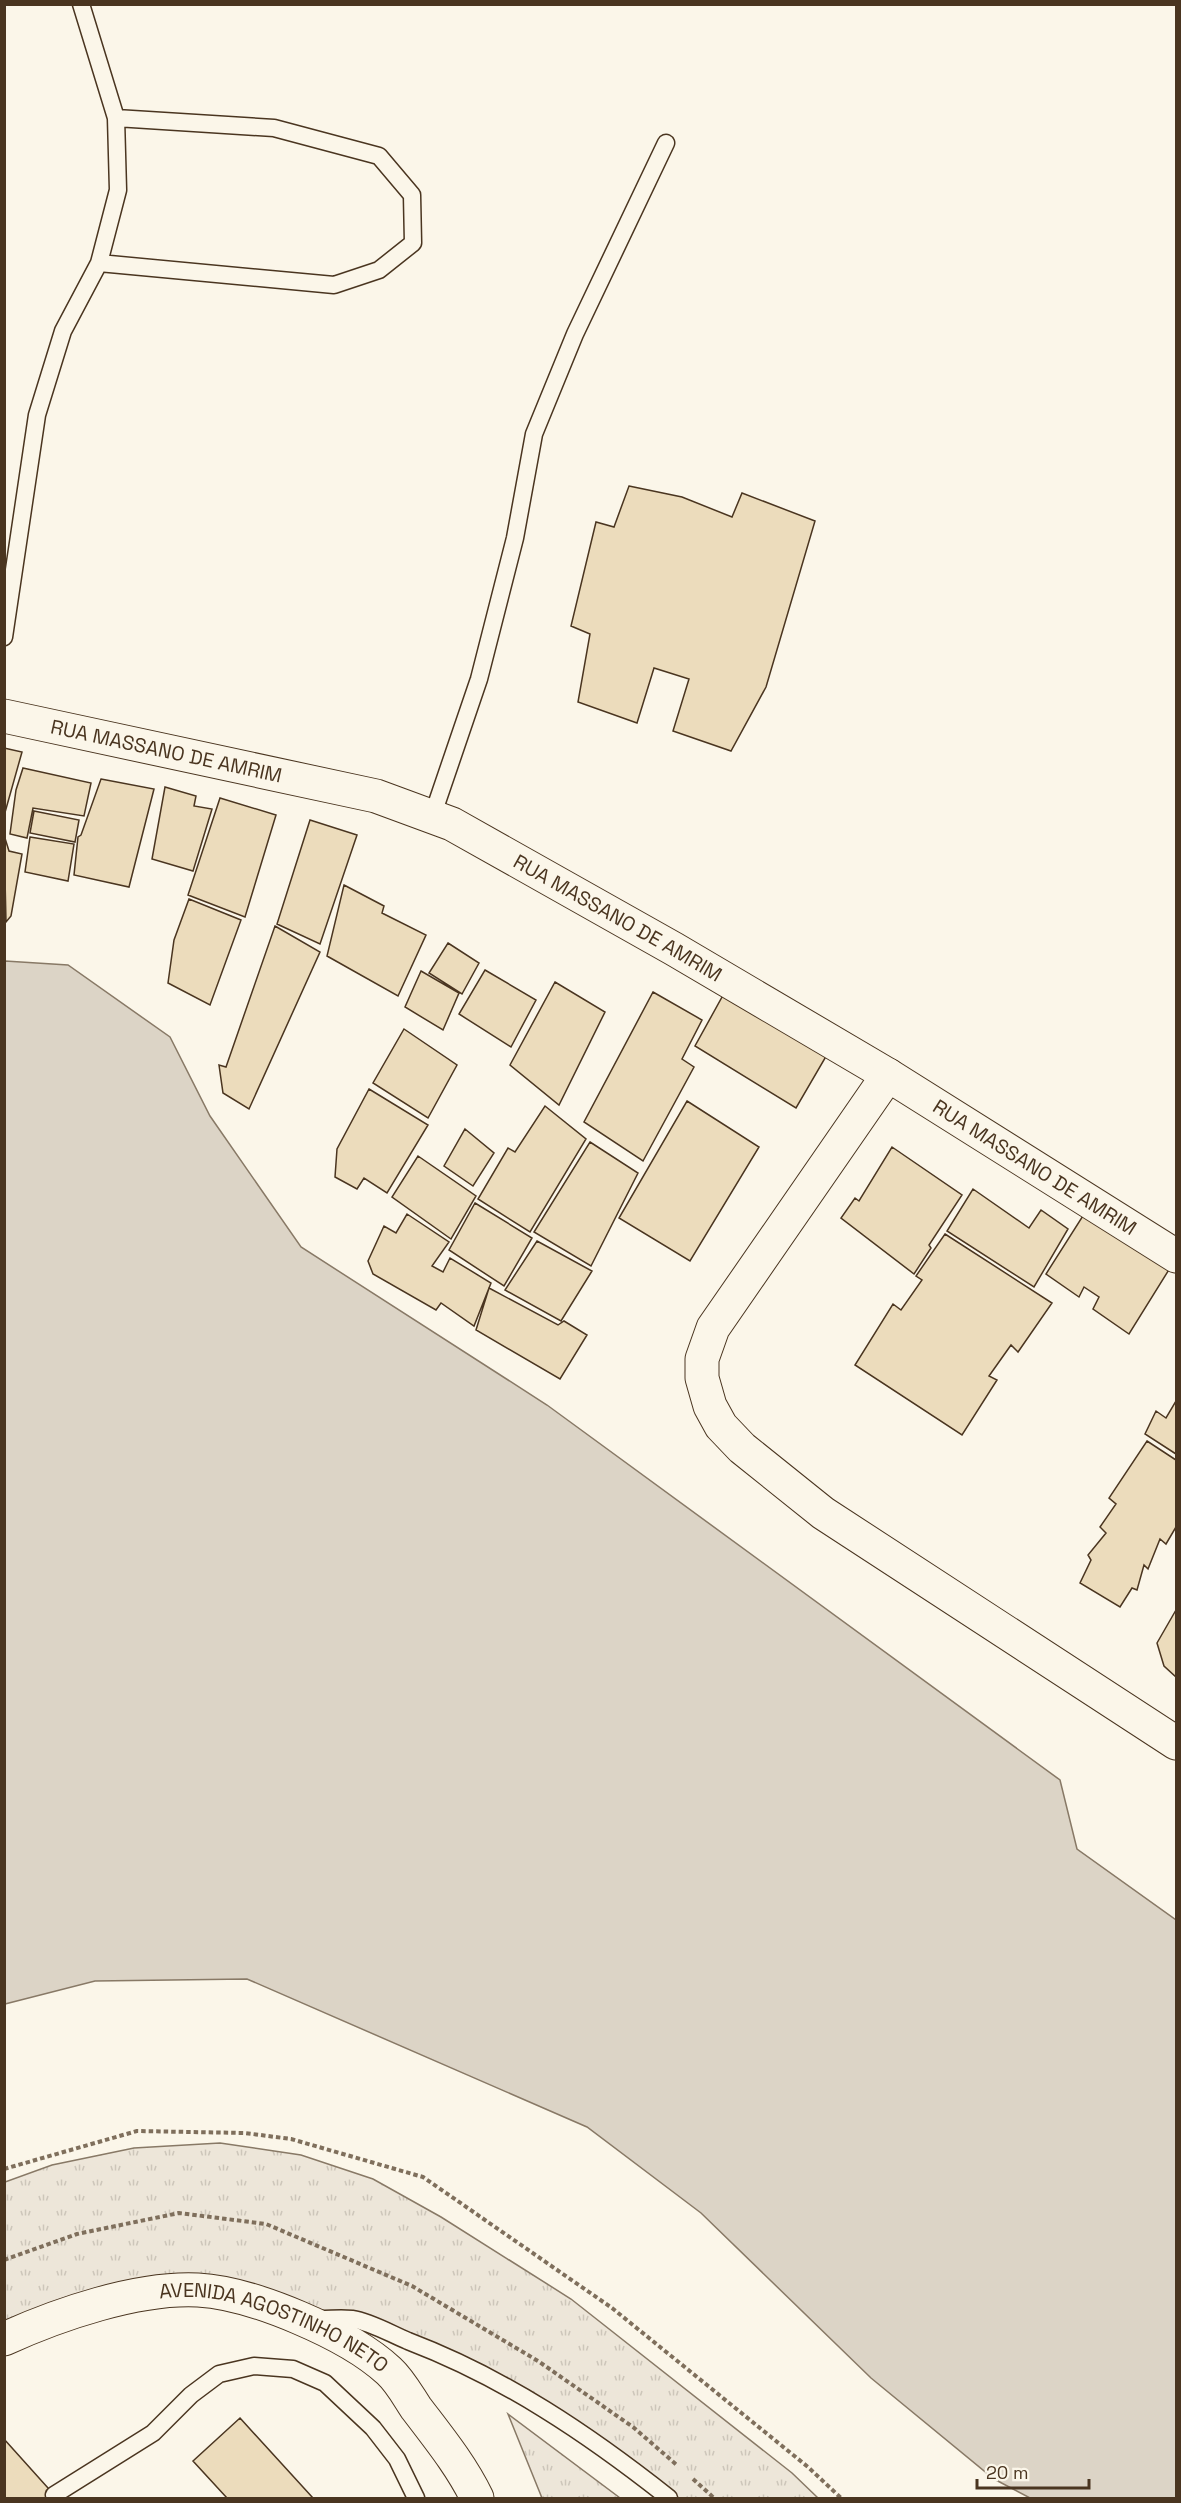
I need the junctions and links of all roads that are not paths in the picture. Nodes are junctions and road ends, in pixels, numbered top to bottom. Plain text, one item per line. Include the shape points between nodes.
1 (81, 4) edge
2 (116, 118) junction
3 (666, 143) dead end
4 (99, 263) junction
5 (4, 637) edge
6 (4, 716) edge
7 (432, 817) junction
8 (888, 1075) junction
9 (1176, 1256) edge
10 (1176, 1743) edge
11 (303, 2319) junction
12 (4, 2339) edge
13 (390, 2372) junction
14 (54, 2495) dead end
15 (416, 2499) edge
16 (451, 2499) edge
17 (477, 2499) edge
18 (497, 2499) edge
19 (669, 2499) edge

1 - 2 lane
2 - 4 lane via 118,190
2 - 4 lane via 274,128 379,156 412,195 413,243 379,270 334,285
3 - 7 lane via 575,334 534,434 515,538 479,679
4 - 5 lane via 63,331 38,415
6 - 7 street, RUA MASSANO DE AMRIM via 376,796
7 - 8 street, RUA MASSANO DE AMRIM via 452,824 664,943
8 - 9 street, RUA MASSANO DE AMRIM
8 - 10 street via 713,1328 702,1359 702,1378 710,1406 721,1426 742,1448 823,1513
11 - 12 street, AVENIDA AGOSTINHO NETO via 199,2290 168,2292 87,2309
11 - 13 street, AVENIDA AGOSTINHO NETO via 344,2338
11 - 19 lane via 353,2319 493,2378 556,2414
13 - 16 street
13 - 17 street, AVENIDA AGOSTINHO NETO via 466,2475
13 - 18 street via 443,2411
14 - 15 lane via 153,2433 191,2395 219,2374 254,2366 293,2369 325,2383 373,2428 391,2451

